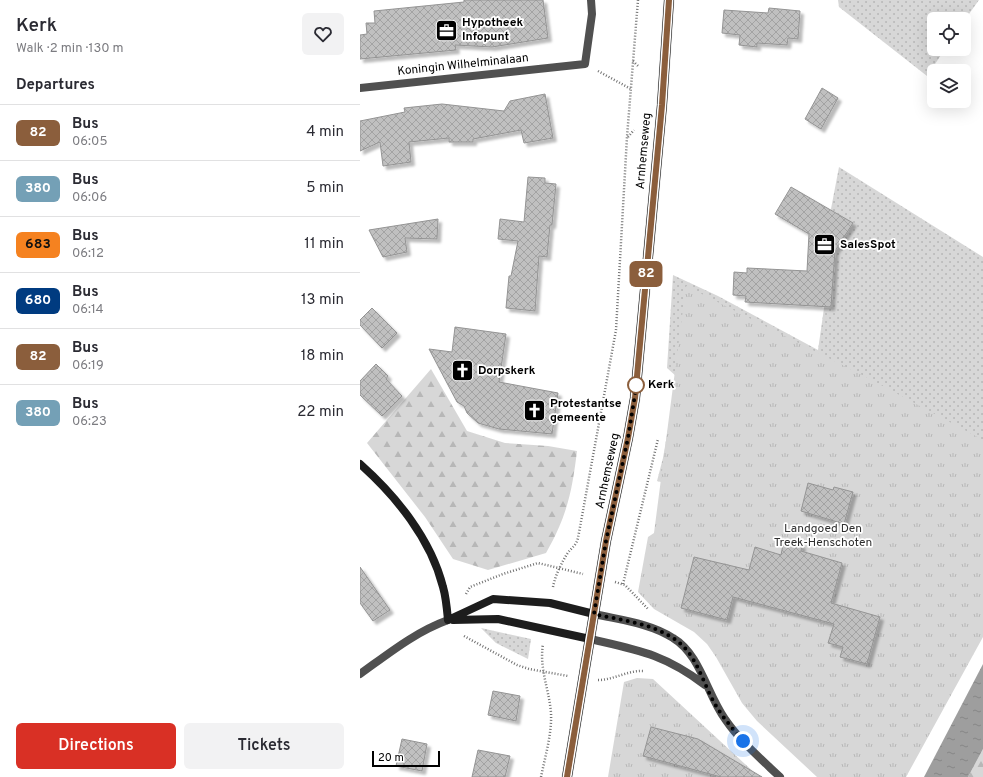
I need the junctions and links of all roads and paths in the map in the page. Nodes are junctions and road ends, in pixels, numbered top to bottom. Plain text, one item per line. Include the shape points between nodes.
1 (592, 0) edge
2 (638, 0) edge
3 (669, 0) edge
4 (632, 61) junction
5 (585, 64) junction
6 (639, 67) dead end
7 (360, 88) edge
8 (631, 89) junction
9 (634, 130) dead end
10 (627, 137) junction
11 (658, 439) dead end
12 (360, 464) edge
13 (623, 584) dead end
14 (550, 603) junction
15 (594, 614) junction
16 (448, 620) junction
17 (546, 630) junction
18 (590, 639) junction
19 (360, 674) edge
20 (706, 686) junction
21 (541, 777) edge
22 (567, 777) edge
23 (780, 777) edge

1 - 5 street
2 - 4 path, Arnhemseweg
3 - 15 main road, Arnhemseweg via 635,398
4 - 6 path
4 - 8 path, Arnhemseweg
5 - 7 street, Koningin Wilhelminalaan
5 - 8 path
8 - 10 path, Arnhemseweg
9 - 10 path
10 - 14 path, Arnhemseweg via 616,330 577,544 568,553 555,577
11 - 13 path
12 - 16 street via 382,483 427,543 444,587
14 - 15 street
14 - 16 street via 493,599
15 - 18 main road, Arnhemseweg
15 - 20 street via 652,628 673,638 686,649 698,666
16 - 17 street via 498,619
16 - 19 street via 413,636
17 - 18 street
17 - 21 path via 541,663 549,699 550,726
18 - 20 street via 654,654 687,671
18 - 22 main road, Arnhemseweg
20 - 23 street via 725,720

